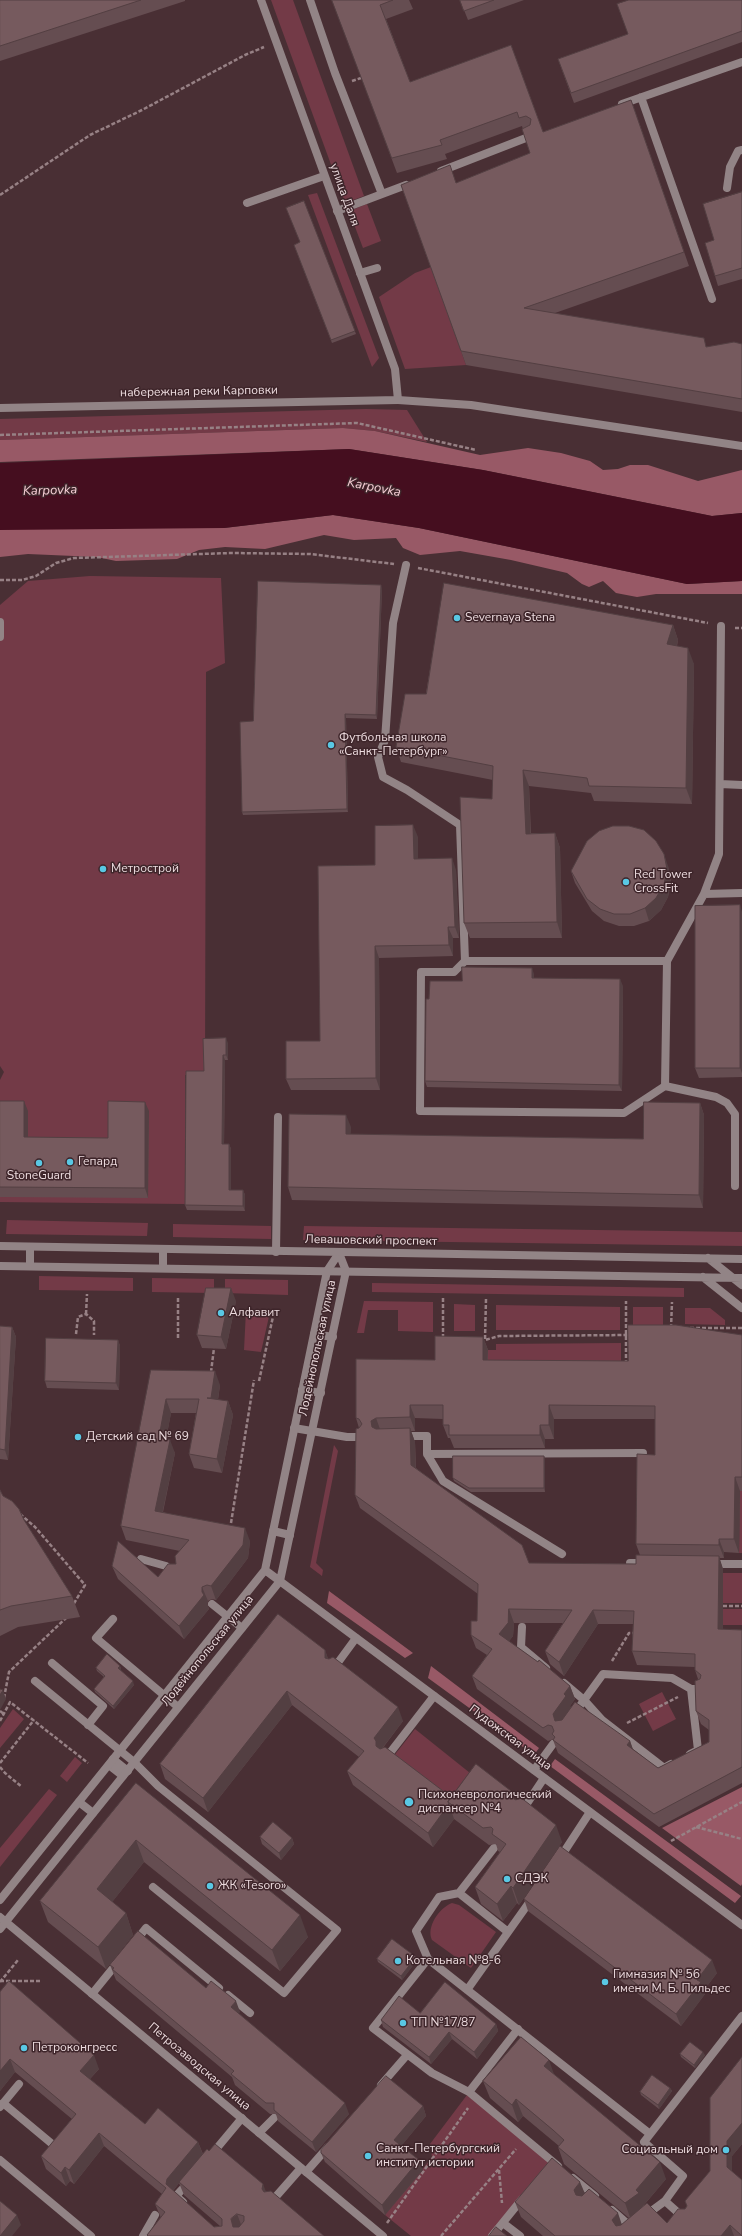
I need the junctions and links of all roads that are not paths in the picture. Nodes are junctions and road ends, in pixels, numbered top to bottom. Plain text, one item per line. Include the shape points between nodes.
1 (261, 0) edge
2 (310, 0) edge
3 (742, 62) edge
4 (641, 97) junction
5 (615, 107) edge
6 (531, 136) edge
7 (742, 150) edge
8 (435, 174) edge
9 (324, 176) junction
10 (406, 185) edge
11 (727, 188) dead end
12 (382, 194) junction
13 (247, 203) dead end
14 (337, 211) junction
15 (377, 268) dead end
16 (360, 274) junction
17 (712, 299) dead end
18 (398, 400) junction
19 (0, 408) edge
20 (742, 446) edge
21 (406, 565) road end
22 (0, 622) edge
23 (721, 626) road end
24 (0, 637) edge
25 (720, 784) junction
26 (742, 784) edge
27 (742, 893) edge
28 (704, 894) junction
29 (465, 961) junction
30 (667, 961) junction
31 (665, 1086) junction
32 (278, 1117) dead end
33 (739, 1128) edge
34 (735, 1186) dead end
35 (0, 1246) edge
36 (30, 1247) junction
37 (163, 1250) junction
38 (276, 1252) junction
39 (339, 1253) junction
40 (708, 1258) junction
41 (742, 1259) edge
42 (0, 1266) edge
43 (30, 1266) junction
44 (163, 1268) junction
45 (327, 1271) junction
46 (346, 1271) junction
47 (703, 1277) junction
48 (733, 1278) junction
49 (742, 1278) edge
50 (742, 1285) edge
51 (742, 1308) edge
52 (314, 1334) junction
53 (333, 1337) junction
54 (302, 1390) junction
55 (321, 1393) junction
56 (294, 1428) junction
57 (312, 1431) junction
58 (397, 1436) edge
59 (360, 1437) edge
60 (643, 1453) edge
61 (427, 1454) junction
62 (273, 1531) junction
63 (290, 1535) junction
64 (562, 1554) dead end
65 (141, 1559) dead end
66 (630, 1563) edge
67 (654, 1564) edge
68 (700, 1564) edge
69 (742, 1564) edge
70 (265, 1570) junction
71 (177, 1574) edge
72 (280, 1581) junction
73 (212, 1604) edge
74 (228, 1616) junction
75 (113, 1619) dead end
76 (522, 1627) edge
77 (242, 1628) junction
78 (356, 1638) junction
79 (52, 1663) dead end
80 (334, 1668) edge
81 (35, 1681) dead end
82 (164, 1695) junction
83 (434, 1696) junction
84 (584, 1700) junction
85 (178, 1707) junction
86 (568, 1724) edge
87 (88, 1725) junction
88 (553, 1744) edge
89 (120, 1750) junction
90 (386, 1758) edge
91 (111, 1762) junction
92 (134, 1762) junction
93 (534, 1770) junction
94 (125, 1774) junction
95 (544, 1778) junction
96 (79, 1802) junction
97 (522, 1811) edge
98 (590, 1812) junction
99 (93, 1813) junction
100 (494, 1848) edge
101 (554, 1867) edge
102 (153, 1887) dead end
103 (540, 1887) edge
104 (459, 1893) junction
105 (0, 1900) edge
106 (3, 1919) edge
107 (742, 1925) edge
108 (0, 1929) edge
109 (508, 1932) junction
110 (428, 1959) junction
111 (467, 1990) junction
112 (92, 1994) junction
113 (250, 2013) dead end
114 (742, 2016) edge
115 (518, 2029) junction
116 (407, 2055) junction
117 (19, 2084) edge
118 (376, 2091) edge
119 (472, 2095) junction
120 (1, 2105) edge
121 (242, 2118) junction
122 (274, 2118) edge
123 (260, 2133) junction
124 (650, 2134) junction
125 (334, 2140) edge
126 (51, 2143) edge
127 (0, 2160) edge
128 (205, 2162) edge
129 (304, 2170) junction
130 (196, 2174) edge
131 (528, 2192) edge
132 (272, 2201) edge
133 (665, 2201) junction
134 (188, 2206) edge
135 (155, 2215) edge
136 (687, 2220) edge
137 (503, 2222) junction
138 (631, 2227) junction
139 (623, 2235) edge
140 (91, 2236) edge
141 (143, 2236) edge
142 (383, 2236) edge
143 (492, 2236) edge
144 (520, 2236) edge

1 - 9 street, улица Даля
2 - 12 street
3 - 4 street
4 - 5 street
4 - 17 street
6 - 8 street
7 - 11 street via 738,151 730,167
9 - 13 street
9 - 14 street, улица Даля
10 - 12 street
12 - 14 street
14 - 16 street, улица Даля
15 - 16 street
16 - 18 street, улица Даля via 395,369
18 - 19 street, набережная реки Карповки
18 - 20 street, набережная реки Карповки via 471,405
21 - 29 street via 393,623 385,740 378,757 384,776 460,825
22 - 24 street
23 - 25 street
25 - 26 street
25 - 28 street via 719,854
27 - 28 street
28 - 30 street
29 - 30 street
29 - 31 street via 454,972 421,972 420,1111 624,1113
30 - 31 street
31 - 33 street via 716,1097 727,1103 735,1114
32 - 38 street
33 - 34 street
35 - 36 street, Левашовский проспект
36 - 37 street, Левашовский проспект
36 - 43 street
37 - 38 street, Левашовский проспект
37 - 44 street
38 - 39 street, Левашовский проспект
39 - 40 street, Левашовский проспект
39 - 45 street, Лодейнопольская улица
39 - 46 street, Лодейнопольская улица
40 - 41 street, Левашовский проспект
40 - 48 street
42 - 43 street
43 - 44 street
44 - 45 street
45 - 46 street
45 - 52 street, Лодейнопольская улица
46 - 47 street
46 - 53 street, Лодейнопольская улица
47 - 48 street
47 - 51 street
48 - 49 street
48 - 50 street
52 - 53 street
52 - 54 street, Лодейнопольская улица
53 - 55 street, Лодейнопольская улица
54 - 55 street
54 - 56 street, Лодейнопольская улица
55 - 57 street, Лодейнопольская улица
56 - 57 street
56 - 62 street, Лодейнопольская улица
57 - 59 street
57 - 63 street, Лодейнопольская улица
58 - 61 street via 427,1436
60 - 61 street
61 - 64 street via 443,1481
62 - 63 street
62 - 70 street, Лодейнопольская улица
63 - 72 street, Лодейнопольская улица
65 - 71 street via 166,1566
66 - 67 street
68 - 69 street
70 - 72 street, Пудожская улица
70 - 74 street, Лодейнопольская улица
72 - 77 street, Лодейнопольская улица
72 - 78 street, Пудожская улица
73 - 74 street
74 - 77 street
74 - 82 street, Лодейнопольская улица
75 - 82 street via 96,1638
76 - 84 street via 521,1647
77 - 85 street, Лодейнопольская улица
78 - 80 street
78 - 83 street, Пудожская улица
79 - 87 street via 103,1706
81 - 87 street
82 - 85 street
82 - 89 street, Лодейнопольская улица
83 - 90 street
83 - 93 street, Пудожская улица
84 - 84 street via 602,1720 664,1768 698,1750 696,1689 672,1678 603,1674
84 - 86 street
85 - 92 street, Лодейнопольская улица
87 - 89 street
88 - 93 street
89 - 91 street, Лодейнопольская улица
89 - 92 street
91 - 94 street
91 - 96 street, Лодейнопольская улица
92 - 94 street, Лодейнопольская улица
92 - 102 street via 158,1786 337,1930 284,1993
93 - 95 street, Пудожская улица
94 - 99 street, Лодейнопольская улица
95 - 97 street
95 - 98 street, Пудожская улица
96 - 99 street
96 - 105 street, Лодейнопольская улица
98 - 101 street
98 - 107 street, Пудожская улица
99 - 106 street, Лодейнопольская улица
100 - 104 street
103 - 109 street
104 - 109 street
104 - 110 street via 439,1897 416,1931
106 - 108 street, Лодейнопольская улица
106 - 112 street, Петрозаводская улица
109 - 111 street
110 - 111 street
110 - 116 street via 374,2028
111 - 115 street
112 - 113 street via 146,1928
112 - 121 street, Петрозаводская улица
114 - 124 street
115 - 119 street
115 - 124 street
116 - 118 street
116 - 119 street via 432,2073
117 - 120 street
119 - 138 street via 525,2138 551,2164
120 - 126 street
121 - 123 street, Петрозаводская улица
121 - 128 street
122 - 123 street
123 - 129 street, Петрозаводская улица
124 - 133 street via 644,2142 683,2176
125 - 129 street
127 - 140 street
129 - 132 street
129 - 142 street, Петрозаводская улица
130 - 134 street via 176,2196
131 - 137 street
133 - 136 street
133 - 138 street
135 - 141 street
137 - 143 street
137 - 144 street
138 - 139 street

